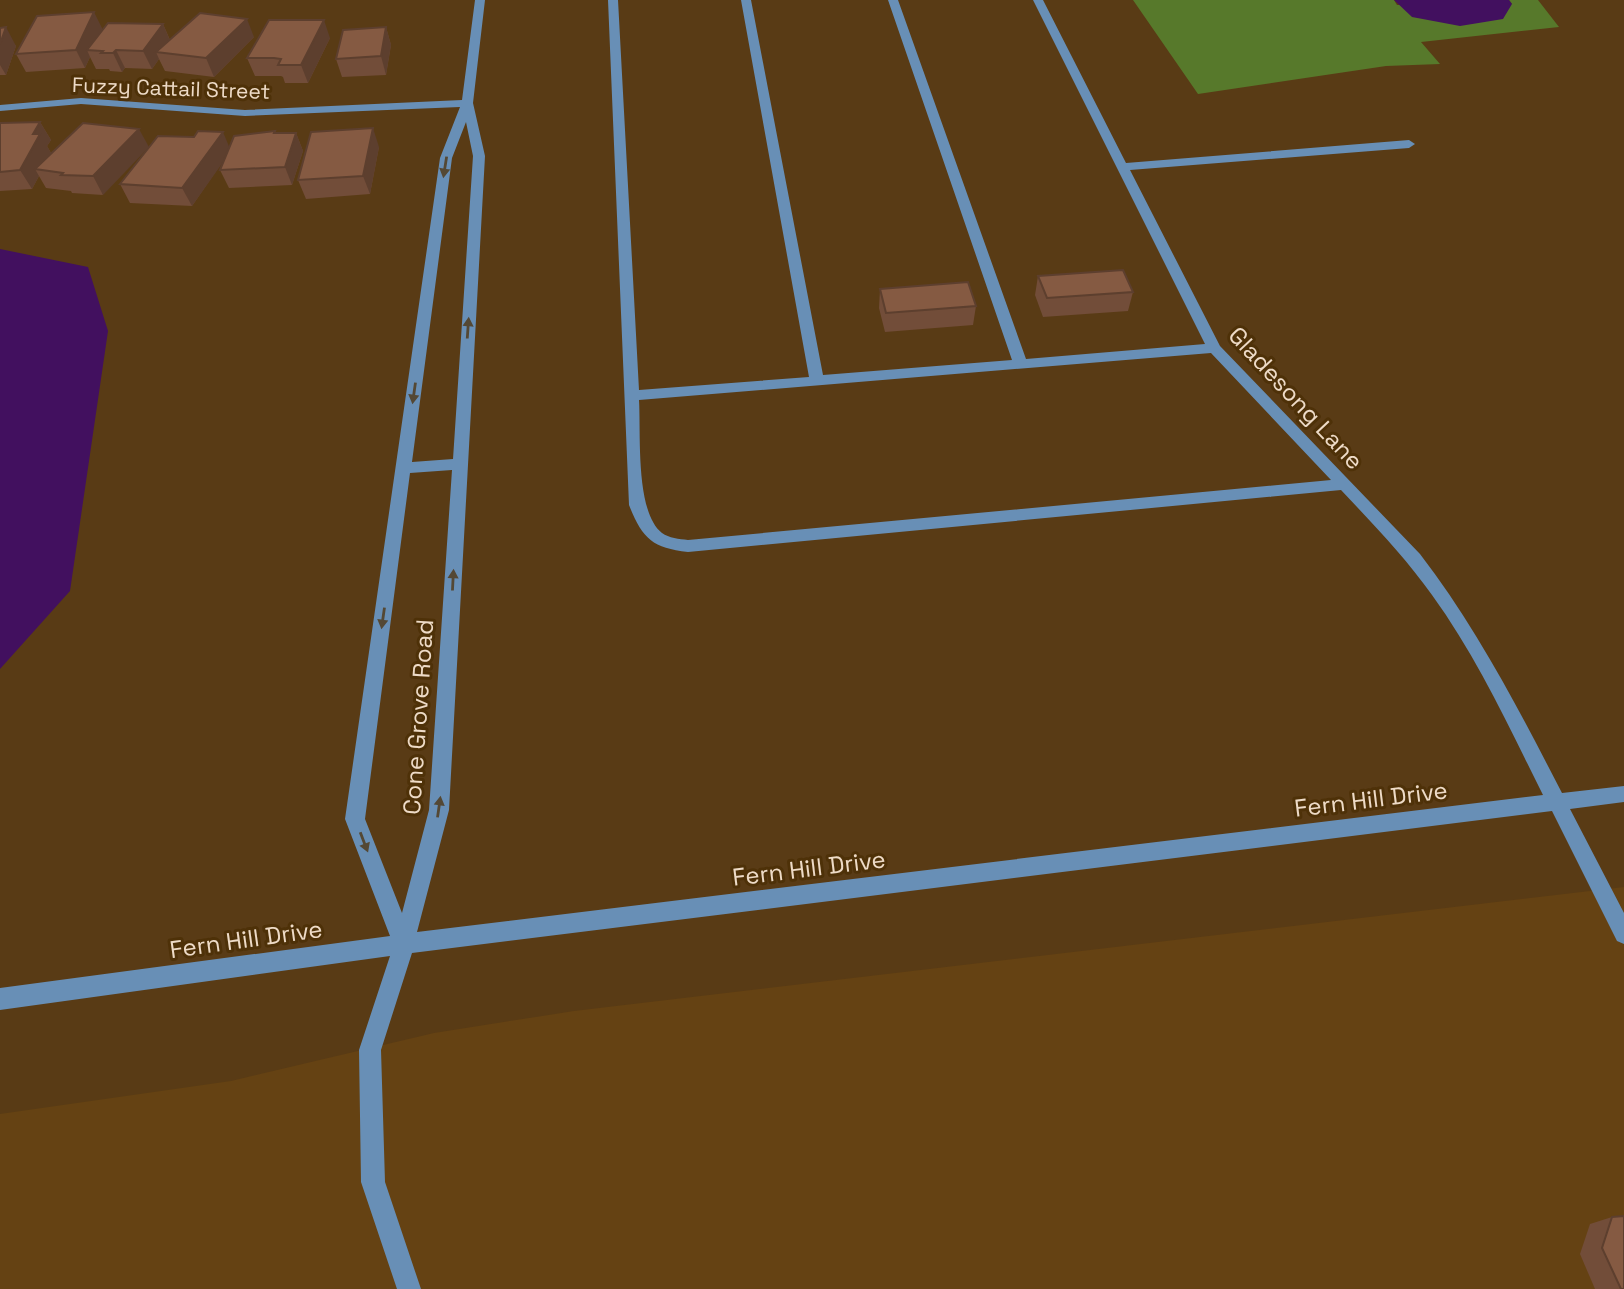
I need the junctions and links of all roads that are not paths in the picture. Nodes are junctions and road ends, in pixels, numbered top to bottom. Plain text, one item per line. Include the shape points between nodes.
1 (480, 0) edge
2 (613, 0) edge
3 (746, 0) edge
4 (893, 0) edge
5 (1038, 0) edge
6 (467, 103) junction
7 (0, 108) edge
8 (1409, 144) dead end
9 (1122, 167) junction
10 (1214, 348) junction
11 (1021, 364) junction
12 (817, 381) junction
13 (632, 396) junction
14 (460, 464) junction
15 (404, 468) junction
16 (1345, 484) junction
17 (1624, 794) edge
18 (1556, 803) junction
19 (1624, 934) edge
20 (404, 944) junction
21 (0, 999) edge
22 (409, 1289) edge

1 - 6 street, Cone Grove Road
2 - 13 street
3 - 12 street
4 - 11 street
5 - 9 street, Gladesong Lane
6 - 7 street, Fuzzy Cattail Street via 246,113 81,101
14 -> 6 street, Cone Grove Road via 479,156
6 -> 15 street, Cone Grove Road via 446,158
8 - 9 street
9 - 10 street, Gladesong Lane
10 - 11 street
10 - 16 street, Gladesong Lane
11 - 12 street
12 - 13 street
13 - 16 street via 637,505 651,534 671,544
14 - 15 street
20 -> 14 street, Cone Grove Road via 439,810
15 -> 20 street, Cone Grove Road via 355,819
16 - 18 street, Gladesong Lane via 1414,558 1466,632 1527,740
17 - 18 street, Fern Hill Drive
18 - 19 street, Gladesong Lane
18 - 20 street, Fern Hill Drive
20 - 21 street, Fern Hill Drive
20 - 22 street via 370,1051 373,1182

